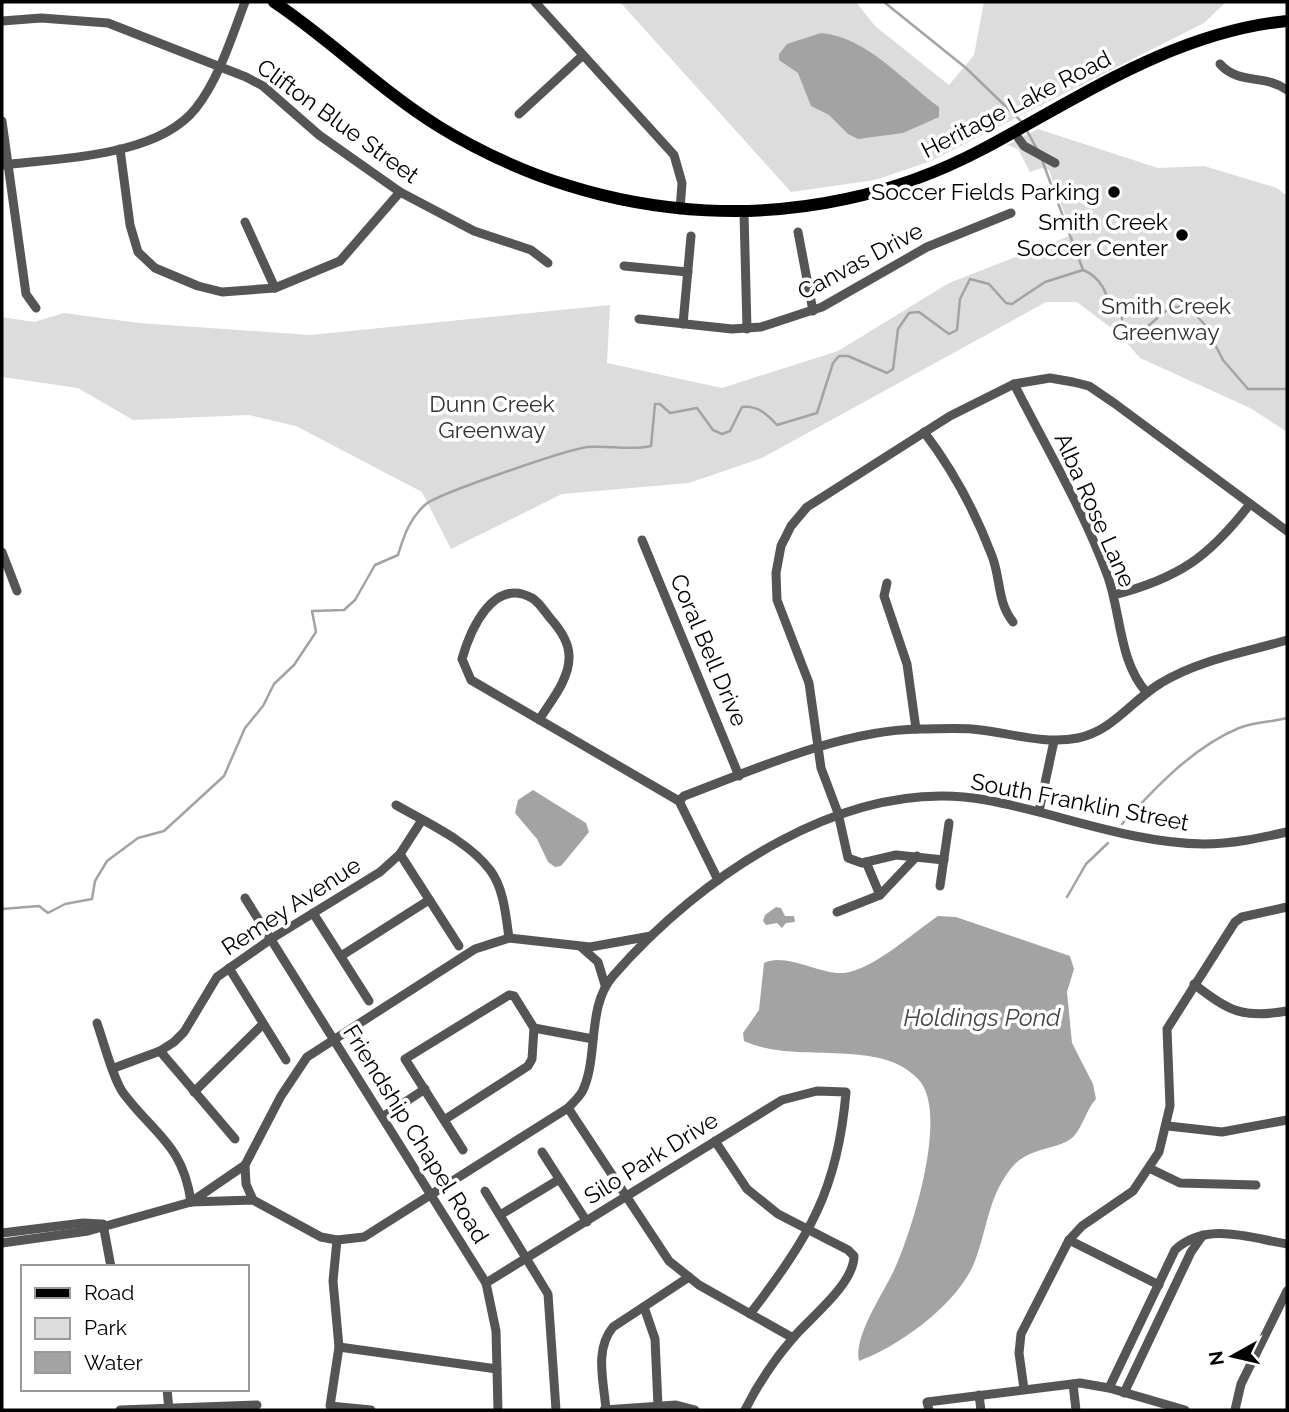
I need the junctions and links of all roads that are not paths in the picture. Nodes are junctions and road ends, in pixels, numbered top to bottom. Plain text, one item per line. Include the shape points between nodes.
1 (245, 2) edge
2 (274, 2) edge
3 (535, 2) edge
4 (2, 21) edge
5 (1287, 21) edge
6 (582, 56) junction
7 (1220, 64) dead end
8 (218, 66) junction
9 (1287, 90) edge
10 (519, 114) dead end
11 (2, 121) edge
12 (1014, 132) junction
13 (120, 149) junction
14 (1055, 163) dead end
15 (5, 165) edge
16 (400, 192) junction
17 (680, 210) junction
18 (744, 213) junction
19 (1011, 213) dead end
20 (244, 222) dead end
21 (798, 232) dead end
22 (691, 236) dead end
23 (548, 263) dead end
24 (624, 266) dead end
25 (688, 272) junction
26 (275, 288) junction
27 (36, 308) dead end
28 (813, 311) junction
29 (639, 319) dead end
30 (683, 324) junction
31 (747, 329) junction
32 (1014, 384) junction
33 (924, 432) junction
34 (1250, 504) junction
35 (1287, 531) edge
36 (642, 540) dead end
37 (2, 552) edge
38 (887, 583) dead end
39 (17, 591) dead end
40 (1114, 595) junction
41 (1013, 622) dead end
42 (1287, 639) edge
43 (1147, 693) junction
44 (539, 720) junction
45 (915, 729) junction
46 (1054, 741) junction
47 (819, 748) junction
48 (739, 776) junction
49 (679, 801) junction
50 (396, 805) dead end
51 (1039, 811) junction
52 (838, 813) junction
53 (422, 820) junction
54 (949, 823) dead end
55 (1287, 832) edge
56 (400, 855) junction
57 (917, 856) junction
58 (944, 860) junction
59 (866, 862) junction
60 (718, 880) junction
61 (940, 886) dead end
62 (880, 895) junction
63 (244, 898) dead end
64 (429, 900) junction
65 (1287, 907) edge
66 (837, 912) dead end
67 (313, 913) junction
68 (653, 936) junction
69 (509, 938) junction
70 (271, 939) junction
71 (459, 946) dead end
72 (582, 947) junction
73 (341, 956) junction
74 (229, 968) junction
75 (1194, 984) junction
76 (605, 985) junction
77 (369, 1002) dead end
78 (1287, 1011) edge
79 (97, 1023) dead end
80 (263, 1024) junction
81 (534, 1028) junction
82 (335, 1039) junction
83 (593, 1039) junction
84 (160, 1051) junction
85 (286, 1060) dead end
86 (114, 1068) junction
87 (425, 1090) junction
88 (194, 1092) junction
89 (568, 1108) junction
90 (384, 1116) junction
91 (444, 1120) junction
92 (1287, 1120) edge
93 (1168, 1126) junction
94 (236, 1139) dead end
95 (715, 1141) junction
96 (463, 1150) dead end
97 (542, 1152) dead end
98 (245, 1166) junction
99 (1151, 1169) junction
100 (558, 1180) junction
101 (1256, 1185) dead end
102 (485, 1191) dead end
103 (432, 1192) junction
104 (627, 1197) junction
105 (253, 1200) junction
106 (191, 1202) junction
107 (500, 1215) junction
108 (587, 1222) junction
109 (103, 1224) junction
110 (810, 1230) junction
111 (2, 1233) edge
112 (1203, 1235) junction
113 (337, 1240) junction
114 (1069, 1240) junction
115 (2, 1243) edge
116 (1287, 1244) edge
117 (526, 1259) junction
118 (111, 1265) edge
119 (689, 1277) junction
120 (486, 1283) junction
121 (1159, 1285) junction
122 (1287, 1291) edge
123 (644, 1307) junction
124 (751, 1314) junction
125 (793, 1338) junction
126 (339, 1347) junction
127 (497, 1369) junction
128 (1073, 1384) junction
129 (1109, 1388) junction
130 (1024, 1389) junction
131 (167, 1391) edge
132 (1124, 1393) junction
133 (979, 1395) junction
134 (257, 1405) dead end
135 (658, 1406) junction
136 (928, 1406) edge
137 (169, 1409) edge
138 (120, 1410) edge
139 (371, 1410) edge
140 (498, 1410) edge
141 (556, 1410) edge
142 (605, 1410) edge
143 (695, 1410) edge
144 (746, 1410) edge
145 (981, 1410) edge
146 (1076, 1410) edge
147 (1185, 1410) edge
148 (1235, 1410) edge

1 - 8 street
2 - 17 main road, Heritage Lake Road via 435,125 475,148 525,173
3 - 6 street
4 - 8 street, Clifton Blue Street via 94,20
5 - 12 main road, Heritage Lake Road via 1242,29 1161,54
6 - 10 street
6 - 17 street via 674,155 682,183
7 - 9 street via 1237,77 1270,80
8 - 13 street via 205,96 178,127 155,140
8 - 16 street, Clifton Blue Street via 263,86 319,135
11 - 15 street
12 - 14 street via 1024,146
12 - 18 main road, Heritage Lake Road via 954,164 908,181 822,204
13 - 15 street
13 - 26 street via 133,240 146,262 209,289 237,293
15 - 27 street via 26,294
16 - 23 street, Clifton Blue Street via 474,231 531,250
16 - 26 street via 346,257
17 - 18 main road, Heritage Lake Road
18 - 31 street
19 - 28 street, Canvas Drive via 927,247
20 - 26 street
21 - 28 street
22 - 25 street
24 - 25 street
25 - 30 street
28 - 31 street, Canvas Drive
29 - 30 street, Canvas Drive
30 - 31 street, Canvas Drive
32 - 33 street
32 - 34 street via 1050,378 1089,386
32 - 40 street, Alba Rose Lane
33 - 41 street via 946,461 982,528 1002,608
33 - 47 street via 807,507 781,546 777,600 809,683
34 - 35 street
34 - 40 street via 1201,559 1156,583
36 - 48 street, Coral Bell Drive
37 - 39 street
38 - 45 street via 884,596 906,664
40 - 43 street, Alba Rose Lane via 1133,671
42 - 43 street via 1187,671
43 - 46 street via 1100,731
44 - 44 street via 471,680 461,659 469,635 492,600 513,592 533,598 555,623 569,656 564,680
44 - 49 street
45 - 46 street via 972,729
45 - 47 street
46 - 51 street
47 - 48 street
47 - 52 street via 821,768
48 - 49 street
49 - 60 street
50 - 53 street
51 - 52 street, South Franklin Street via 983,799 936,797
51 - 55 street, South Franklin Street via 1115,832 1201,844
52 - 59 street via 848,858
52 - 60 street, South Franklin Street via 782,838
53 - 56 street, Remey Avenue
53 - 69 street via 491,871 503,902
54 - 58 street
56 - 64 street
56 - 67 street, Remey Avenue
57 - 58 street
57 - 59 street
57 - 62 street
58 - 61 street
59 - 62 street
60 - 68 street, South Franklin Street
62 - 66 street
63 - 70 street, Friendship Chapel Road
64 - 71 street
64 - 73 street
65 - 75 street via 1235,922
67 - 70 street, Remey Avenue
67 - 73 street
68 - 72 street
68 - 76 street, South Franklin Street
69 - 72 street
69 - 82 street via 475,949
70 - 74 street, Remey Avenue
70 - 82 street, Friendship Chapel Road
72 - 76 street via 598,962
73 - 77 street
74 - 80 street
74 - 84 street, Remey Avenue via 217,977 184,1032
75 - 78 street via 1236,1012 1254,1016
75 - 93 street via 1167,1029
76 - 83 street, South Franklin Street
79 - 86 street
80 - 85 street
80 - 88 street
81 - 83 street
81 - 87 street via 514,996 504,997 405,1059
81 - 91 street via 528,1066
82 - 90 street, Friendship Chapel Road
82 - 98 street via 307,1057
83 - 89 street, South Franklin Street via 582,1091
84 - 86 street, Remey Avenue
84 - 88 street
86 - 106 street via 121,1092 174,1149 188,1180
87 - 90 street
87 - 91 street
88 - 94 street
89 - 103 street, South Franklin Street
89 - 104 street
90 - 103 street, Friendship Chapel Road
91 - 96 street
92 - 93 street via 1222,1132
93 - 99 street
95 - 104 street, Silo Park Drive
95 - 110 street via 747,1189 778,1214
95 - 110 street, Silo Park Drive via 782,1100 817,1091 846,1091 840,1149
97 - 100 street
98 - 105 street
98 - 106 street
99 - 101 street via 1180,1183
99 - 114 street via 1133,1191
100 - 107 street
100 - 108 street
102 - 107 street
103 - 113 street, South Franklin Street via 364,1237
103 - 120 street, Friendship Chapel Road
104 - 108 street, Silo Park Drive
104 - 119 street via 669,1261
105 - 106 street
105 - 113 street via 321,1237
106 - 109 street
107 - 117 street
108 - 117 street, Silo Park Drive
109 - 111 street
109 - 115 street via 88,1231
109 - 118 street
110 - 124 street
110 - 125 street via 848,1250 854,1264
112 - 116 street via 1221,1233
112 - 121 street via 1186,1239 1175,1250
112 - 132 street
113 - 126 street via 333,1281
114 - 121 street
114 - 130 street via 1021,1334
117 - 120 street, Silo Park Drive
117 - 141 street via 548,1294
119 - 123 street
119 - 124 street
120 - 127 street, Friendship Chapel Road via 493,1303
121 - 129 street
122 - 148 street via 1241,1384
123 - 135 street via 655,1339
123 - 142 street via 605,1336 601,1359
124 - 125 street
125 - 144 street via 758,1385
126 - 127 street
126 - 139 street via 330,1406
127 - 140 street, Friendship Chapel Road
128 - 129 street
128 - 130 street
128 - 146 street
129 - 132 street
130 - 133 street
131 - 137 street
132 - 147 street
133 - 136 street
133 - 145 street
134 - 137 street
135 - 142 street
135 - 143 street
137 - 138 street

